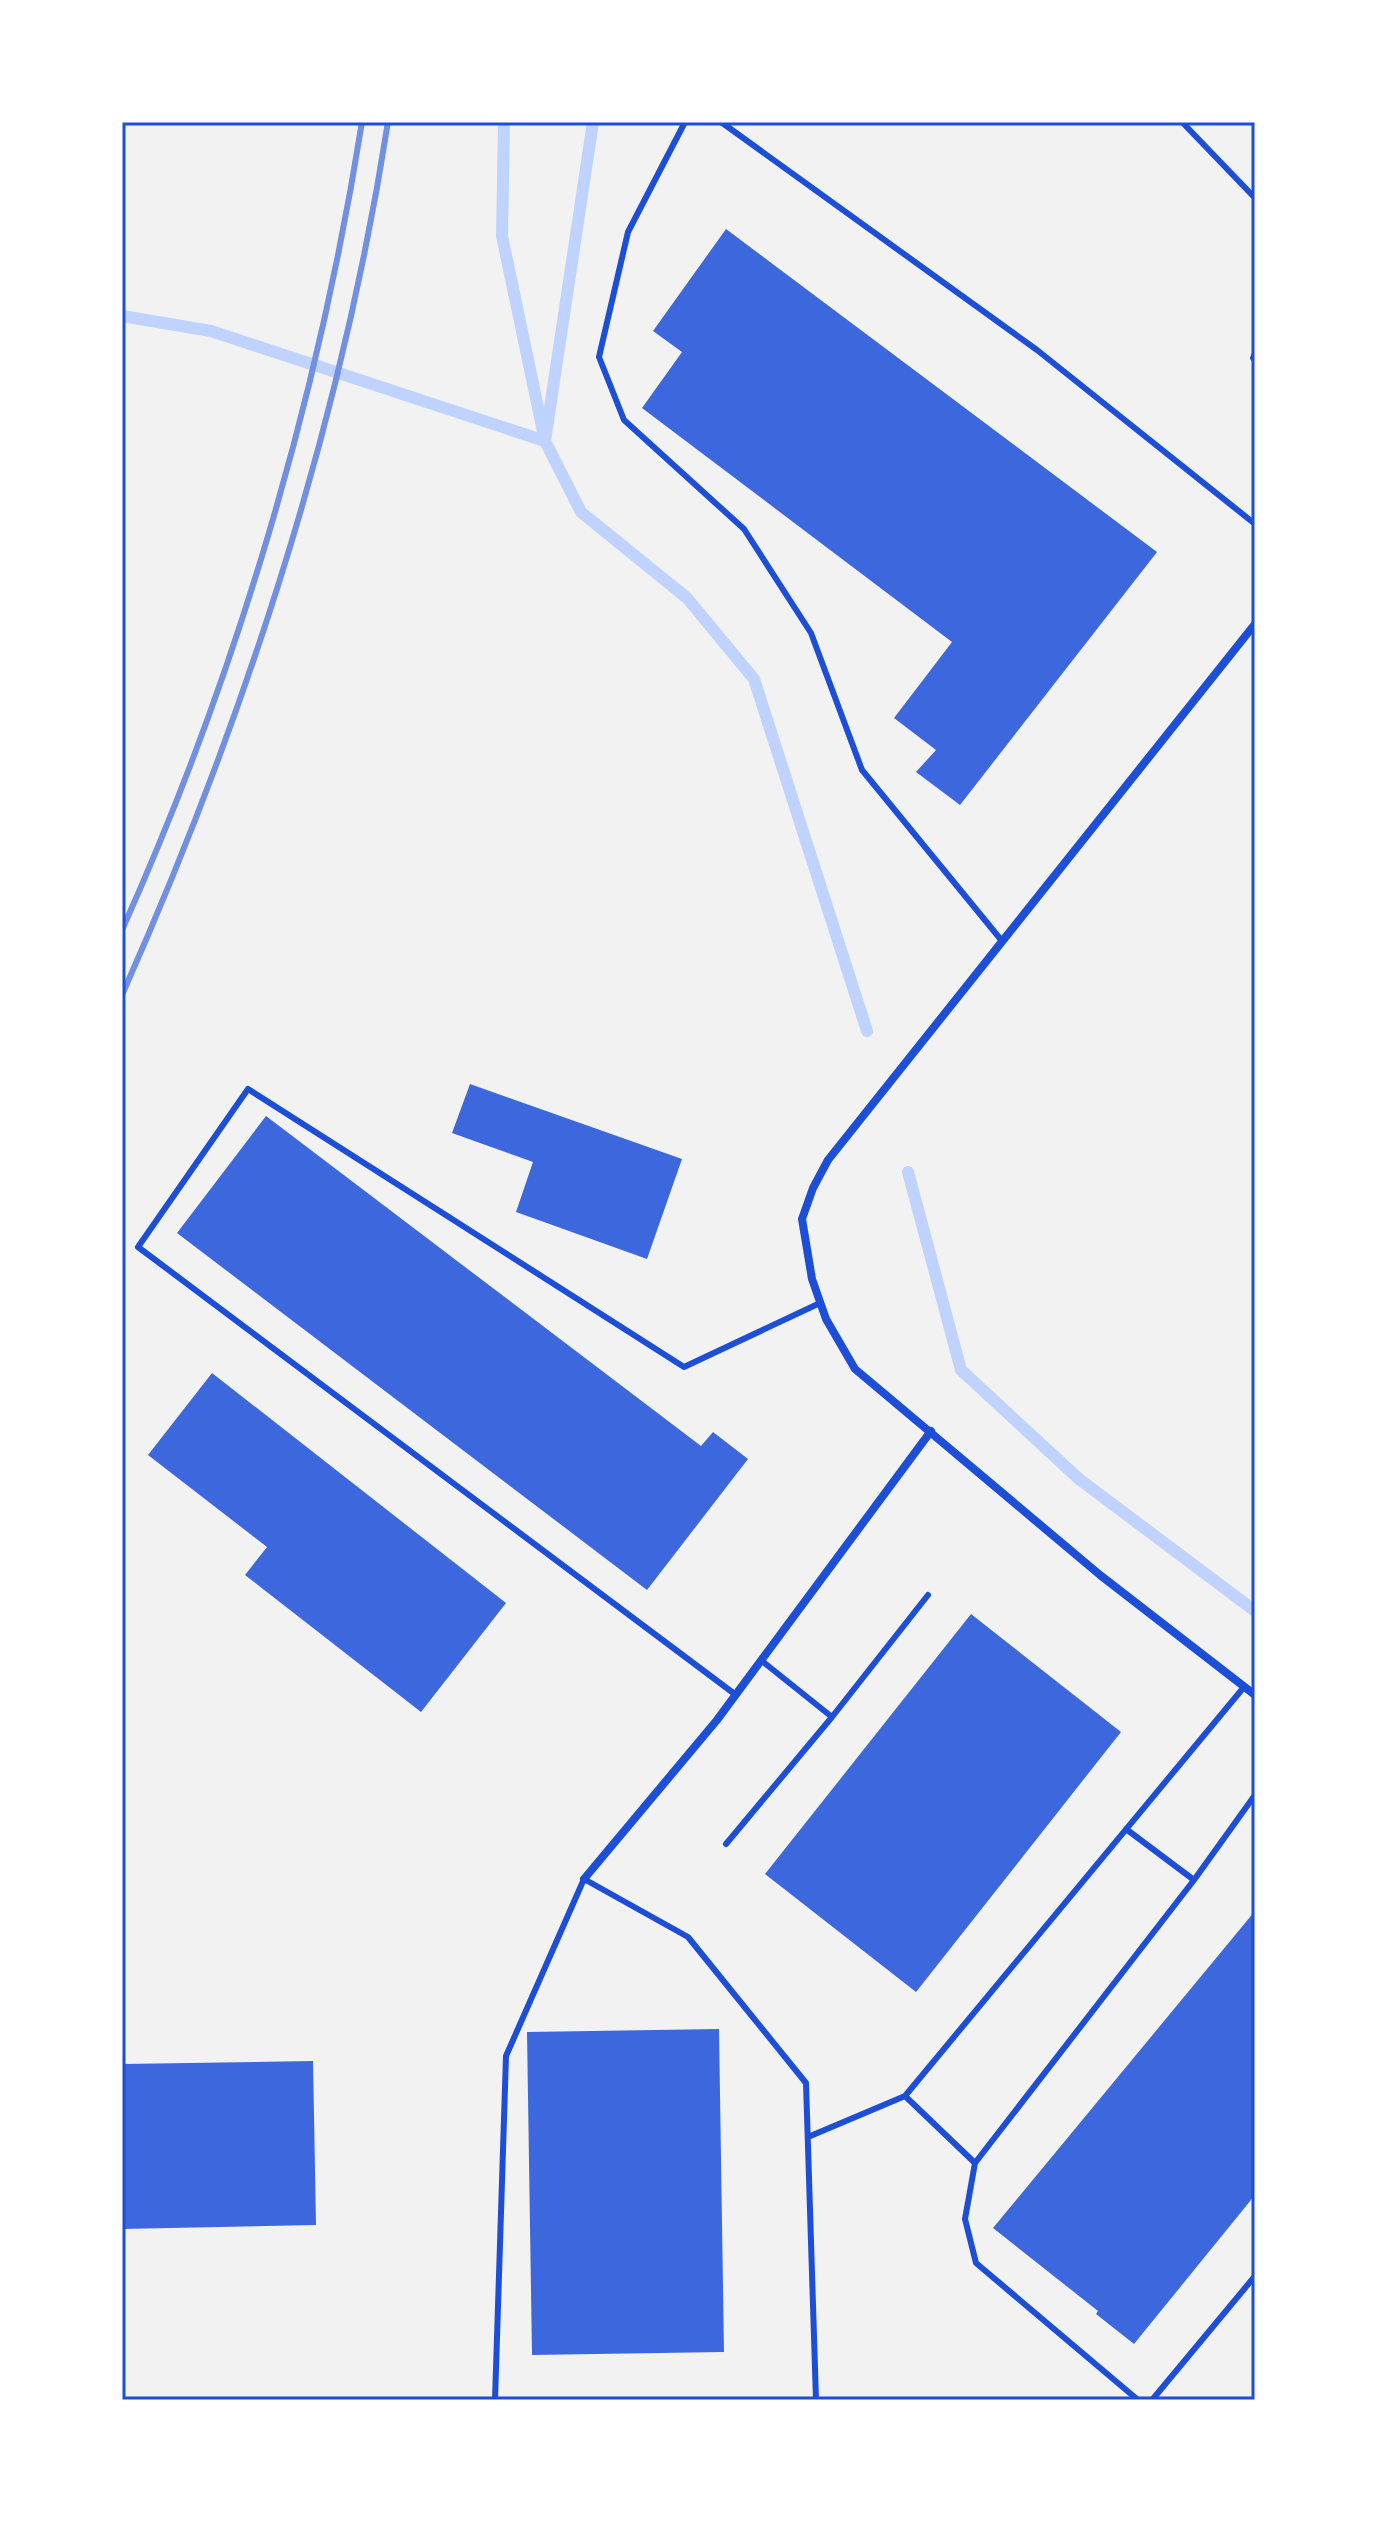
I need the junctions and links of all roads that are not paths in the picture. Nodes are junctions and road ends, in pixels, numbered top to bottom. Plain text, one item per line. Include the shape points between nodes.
1 (685, 122) edge
2 (721, 122) edge
3 (1182, 122) edge
4 (1255, 198) edge
5 (1255, 353) edge
6 (1255, 360) edge
7 (1255, 524) edge
8 (1255, 624) edge
9 (1002, 941) junction
10 (820, 1303) junction
11 (931, 1431) junction
12 (928, 1595) dead end
13 (762, 1661) junction
14 (1244, 1687) junction
15 (736, 1695) junction
16 (1255, 1695) edge
17 (832, 1717) junction
18 (1255, 1795) edge
19 (1126, 1829) junction
20 (726, 1844) dead end
21 (584, 1879) junction
22 (1194, 1880) junction
23 (905, 2096) junction
24 (808, 2137) junction
25 (975, 2163) junction
26 (1255, 2276) edge
27 (495, 2400) edge
28 (816, 2400) edge
29 (1138, 2400) edge
30 (1152, 2400) edge

1 - 9 lane via 628,232 599,357 624,420 744,529 811,633 862,770
2 - 7 lane via 1037,350
3 - 4 lane
5 - 6 lane
8 - 9 street
9 - 10 street via 828,1160 813,1188 802,1219
10 - 11 street via 855,1369
10 - 15 lane via 684,1367 248,1089 138,1247
11 - 13 street
11 - 14 street via 1100,1575
12 - 17 lane
13 - 15 street
13 - 17 lane
14 - 16 street
14 - 19 lane
15 - 21 street
17 - 20 lane
18 - 22 lane
19 - 22 lane
19 - 23 lane
21 - 24 lane via 688,1937 806,2083
21 - 27 lane via 506,2056
22 - 25 lane
23 - 24 lane
23 - 25 lane
24 - 28 lane
25 - 29 lane via 965,2219 976,2263
26 - 30 lane

